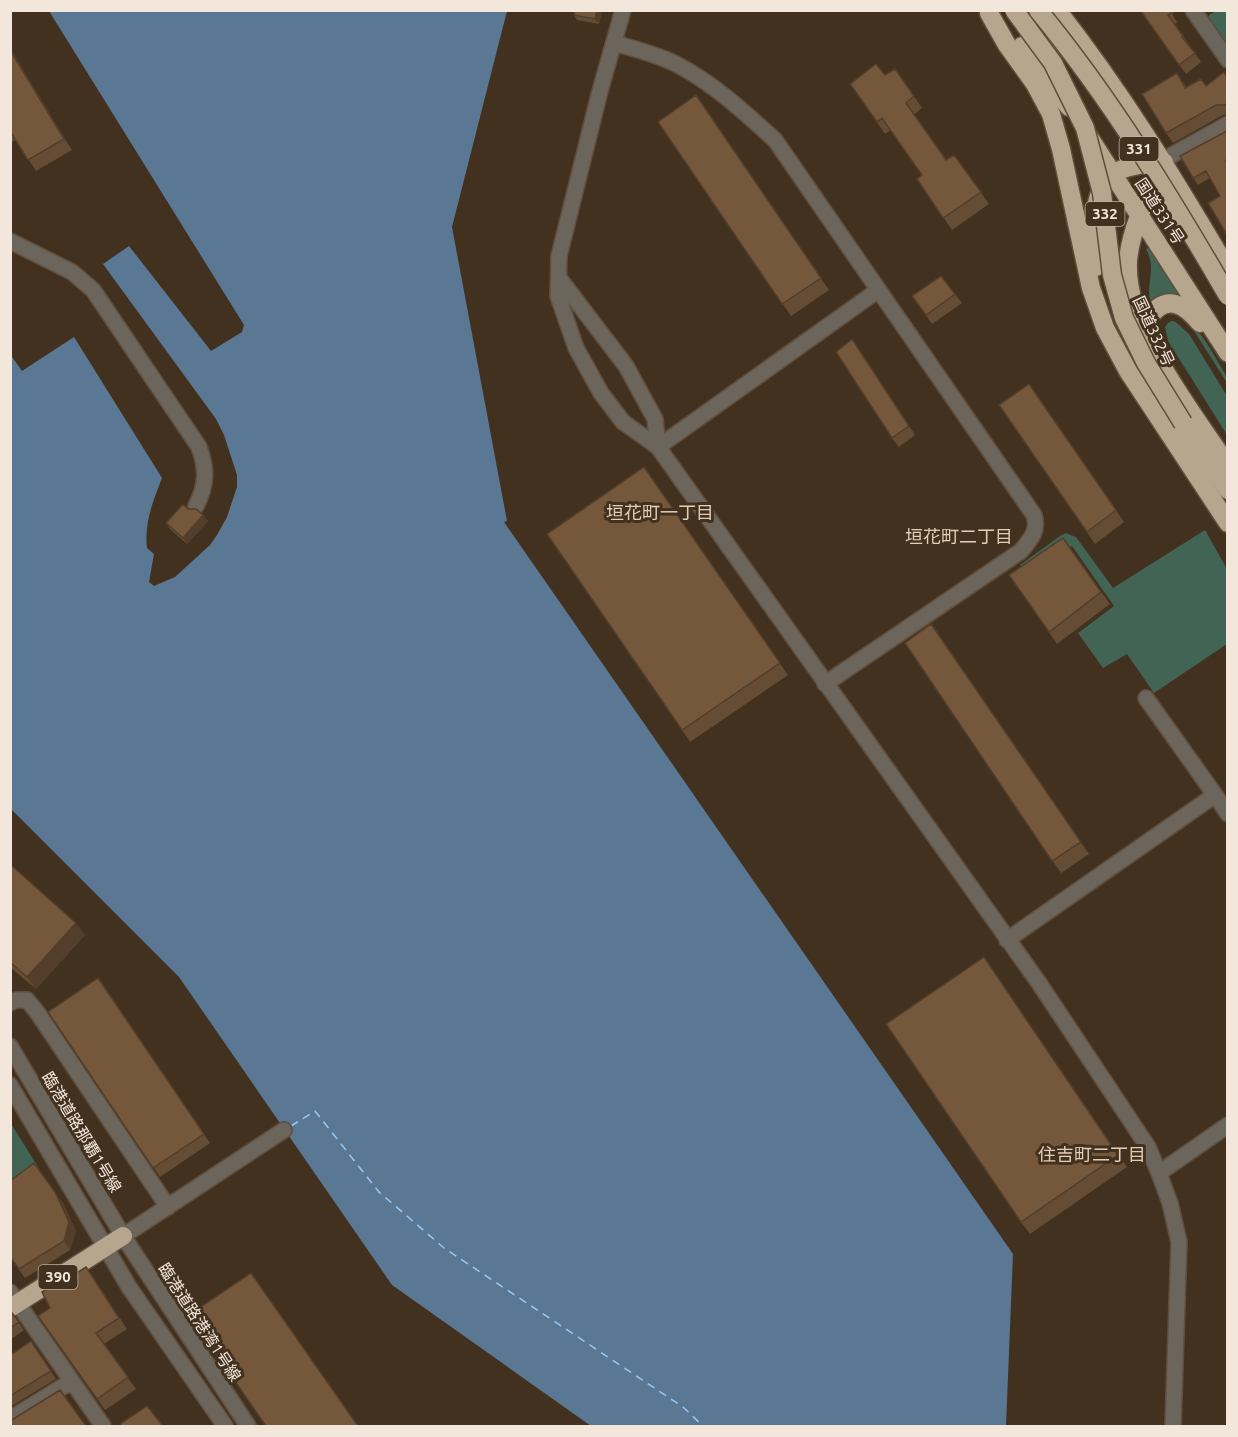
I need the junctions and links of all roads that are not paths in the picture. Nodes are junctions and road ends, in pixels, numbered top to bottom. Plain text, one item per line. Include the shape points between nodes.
1 (623, 10) edge
2 (1014, 10) edge
3 (1038, 10) edge
4 (1055, 10) edge
5 (988, 12) edge
6 (1198, 13) edge
7 (1004, 27) junction
8 (614, 43) junction
9 (1227, 60) edge
10 (1227, 124) edge
11 (1164, 162) junction
12 (1113, 174) junction
13 (1139, 214) junction
14 (10, 241) edge
15 (1227, 270) edge
16 (559, 278) junction
17 (877, 291) junction
18 (1227, 296) edge
19 (1151, 344) junction
20 (1227, 353) edge
21 (1227, 357) edge
22 (1128, 371) junction
23 (658, 447) junction
24 (1227, 465) edge
25 (1227, 490) edge
26 (196, 506) edge
27 (1227, 523) edge
28 (825, 684) junction
29 (1146, 698) dead end
30 (1215, 795) junction
31 (1227, 814) edge
32 (1007, 940) junction
33 (10, 1004) edge
34 (10, 1046) edge
35 (10, 1085) edge
36 (1227, 1125) edge
37 (284, 1130) dead end
38 (1159, 1173) junction
39 (168, 1207) junction
40 (123, 1236) junction
41 (105, 1247) junction
42 (13, 1301) edge
43 (72, 1381) junction
44 (10, 1419) edge
45 (103, 1426) edge
46 (225, 1426) edge
47 (248, 1426) edge
48 (1173, 1426) edge

1 - 8 street
2 - 25 highway, 国道332号 / 332, bridge via 1053,63 1085,128 1100,183 1112,275 1124,318 1146,363
3 - 18 highway, 国道331号 / 331, bridge via 1116,113
4 - 7 highway via 1042,32 1027,39
4 - 11 highway, 国道331号 / 331 via 1104,73
5 - 7 highway, 国道331号 / 331
5 - 22 highway, 332 via 1051,114 1091,288 1105,328
6 - 9 street
7 - 12 highway, 国道331号 / 331 via 1065,100
8 - 16 street via 559,256
8 - 17 street via 676,64 739,107 775,140
10 - 11 street
11 - 12 highway
11 - 13 highway, 国道332号 / 332
11 - 15 highway, 国道331号 / 331
12 - 13 highway, 国道331号 / 331
12 - 22 highway via 1098,199 1094,247 1106,310
13 - 19 highway, 国道332号 / 332 via 1128,260 1128,282
13 - 20 highway, 国道331号 / 331
14 - 26 street via 72,272 93,291 199,447 206,474
16 - 23 street via 626,366 655,419
16 - 23 street via 558,296 576,348 601,393 623,422
17 - 23 street
17 - 28 street via 1034,515 1036,531 1021,550
19 - 21 highway via 1149,318 1161,306 1172,303 1190,311
19 - 24 highway, 国道332号 / 332
22 - 27 highway, 332
23 - 28 street
28 - 32 street
29 - 30 street
30 - 31 street
30 - 32 street
32 - 38 street via 1128,1115 1148,1146
33 - 39 street via 27,1000 37,1012
34 - 40 street, 臨港道路那覇1号線
35 - 41 street
36 - 38 street
37 - 39 street
38 - 48 street via 1179,1242
39 - 40 street
40 - 41 highway, 390
40 - 47 street, 臨港道路港湾1号線
41 - 42 highway, 390
41 - 46 street
42 - 43 street
43 - 44 street
43 - 45 street

